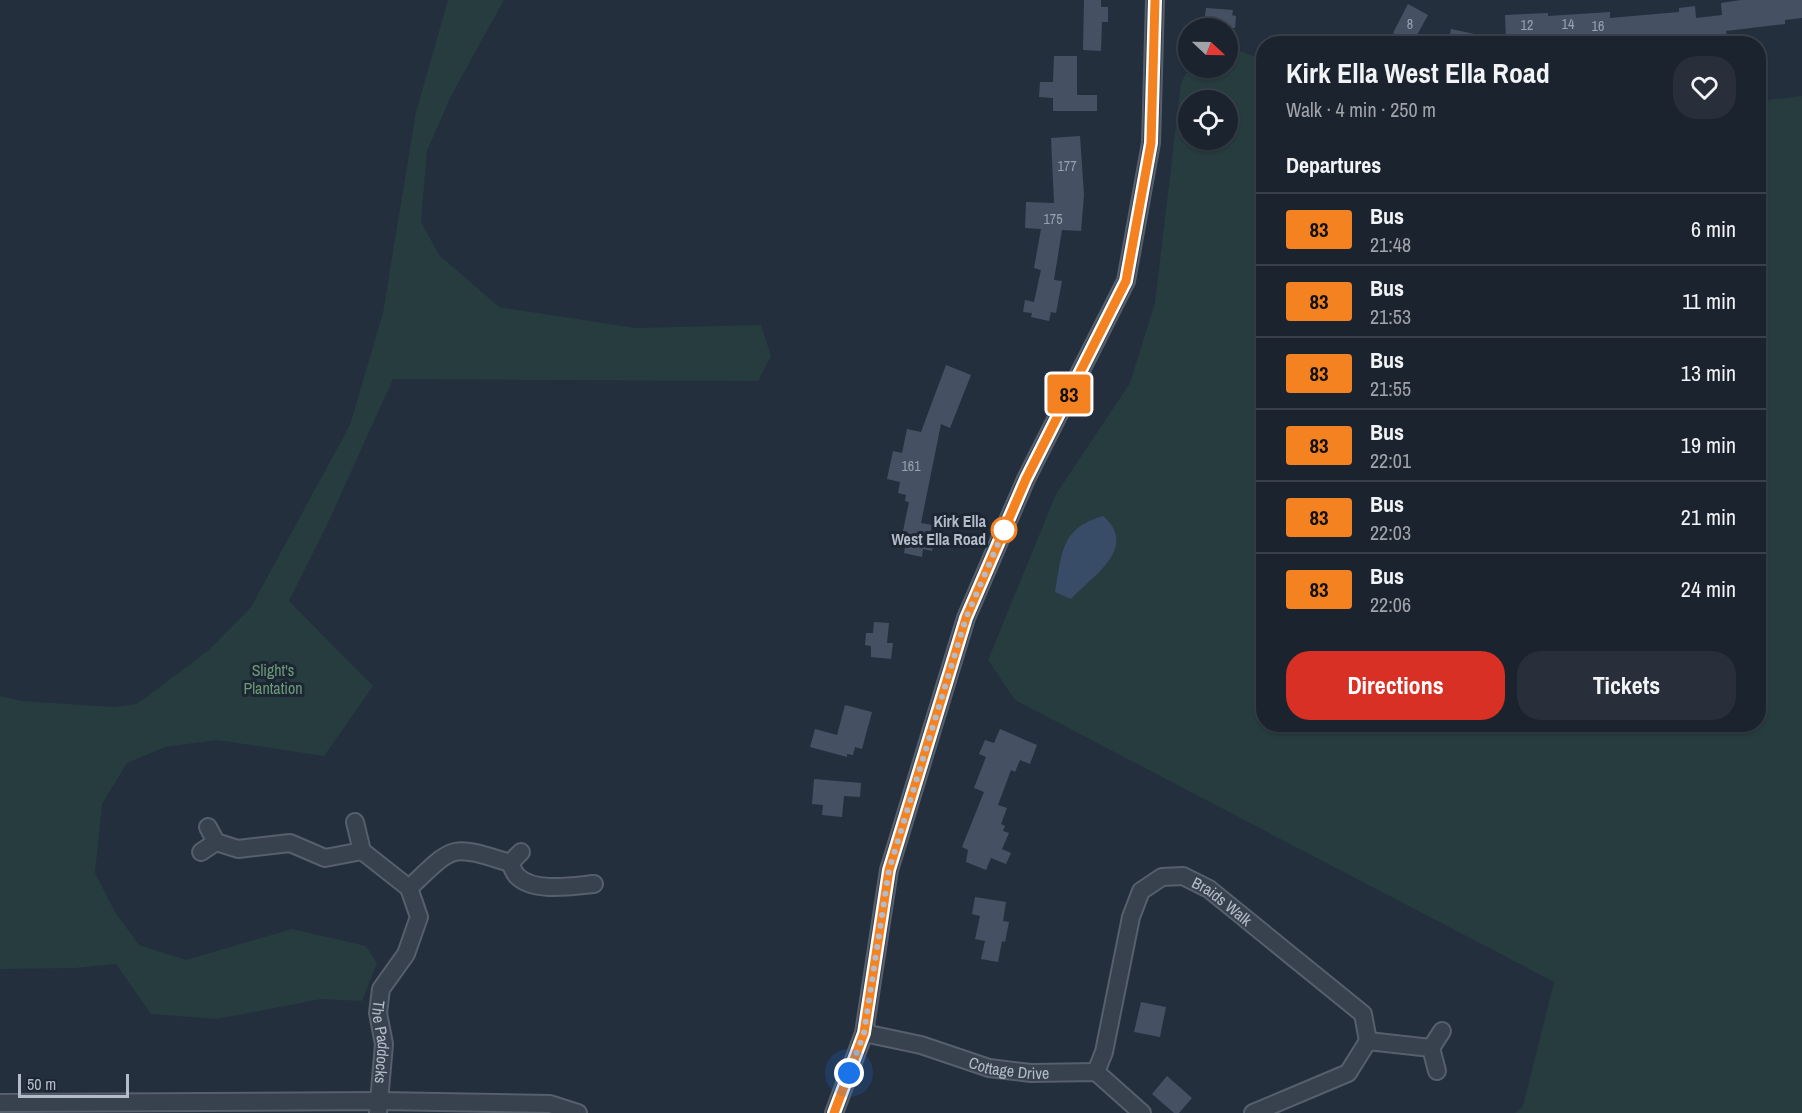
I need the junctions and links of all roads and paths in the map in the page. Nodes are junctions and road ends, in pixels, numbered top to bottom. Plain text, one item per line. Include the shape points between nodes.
1 (1155, 0) edge
2 (355, 822) dead end
3 (362, 851) junction
4 (201, 852) dead end
5 (594, 884) dead end
6 (409, 888) junction
7 (1442, 1031) dead end
8 (864, 1033) junction
9 (1368, 1041) junction
10 (1431, 1048) junction
11 (1437, 1071) dead end
12 (1096, 1072) junction
13 (0, 1103) edge
14 (380, 1107) edge
15 (578, 1113) edge
16 (834, 1113) edge
17 (1142, 1113) edge
18 (1253, 1113) edge

1 - 8 street via 1151,143 1126,281 1026,479 966,618 889,870
2 - 3 street
3 - 4 street via 325,858 290,843 238,849 212,835
3 - 6 street
5 - 6 street via 550,887 516,864 466,849 447,853
6 - 14 street, The Paddocks via 419,917 406,954 381,988 378,1013 384,1044
7 - 10 street
8 - 12 street, Cottage Drive via 921,1045 989,1068 1031,1073
8 - 16 street
9 - 10 street
9 - 12 street, Braids Walk via 1363,1014 1209,889 1183,876 1162,877 1141,891 1131,917 1104,1052
9 - 18 street via 1348,1073
10 - 11 street
12 - 17 street
13 - 14 street
14 - 15 street via 550,1104

